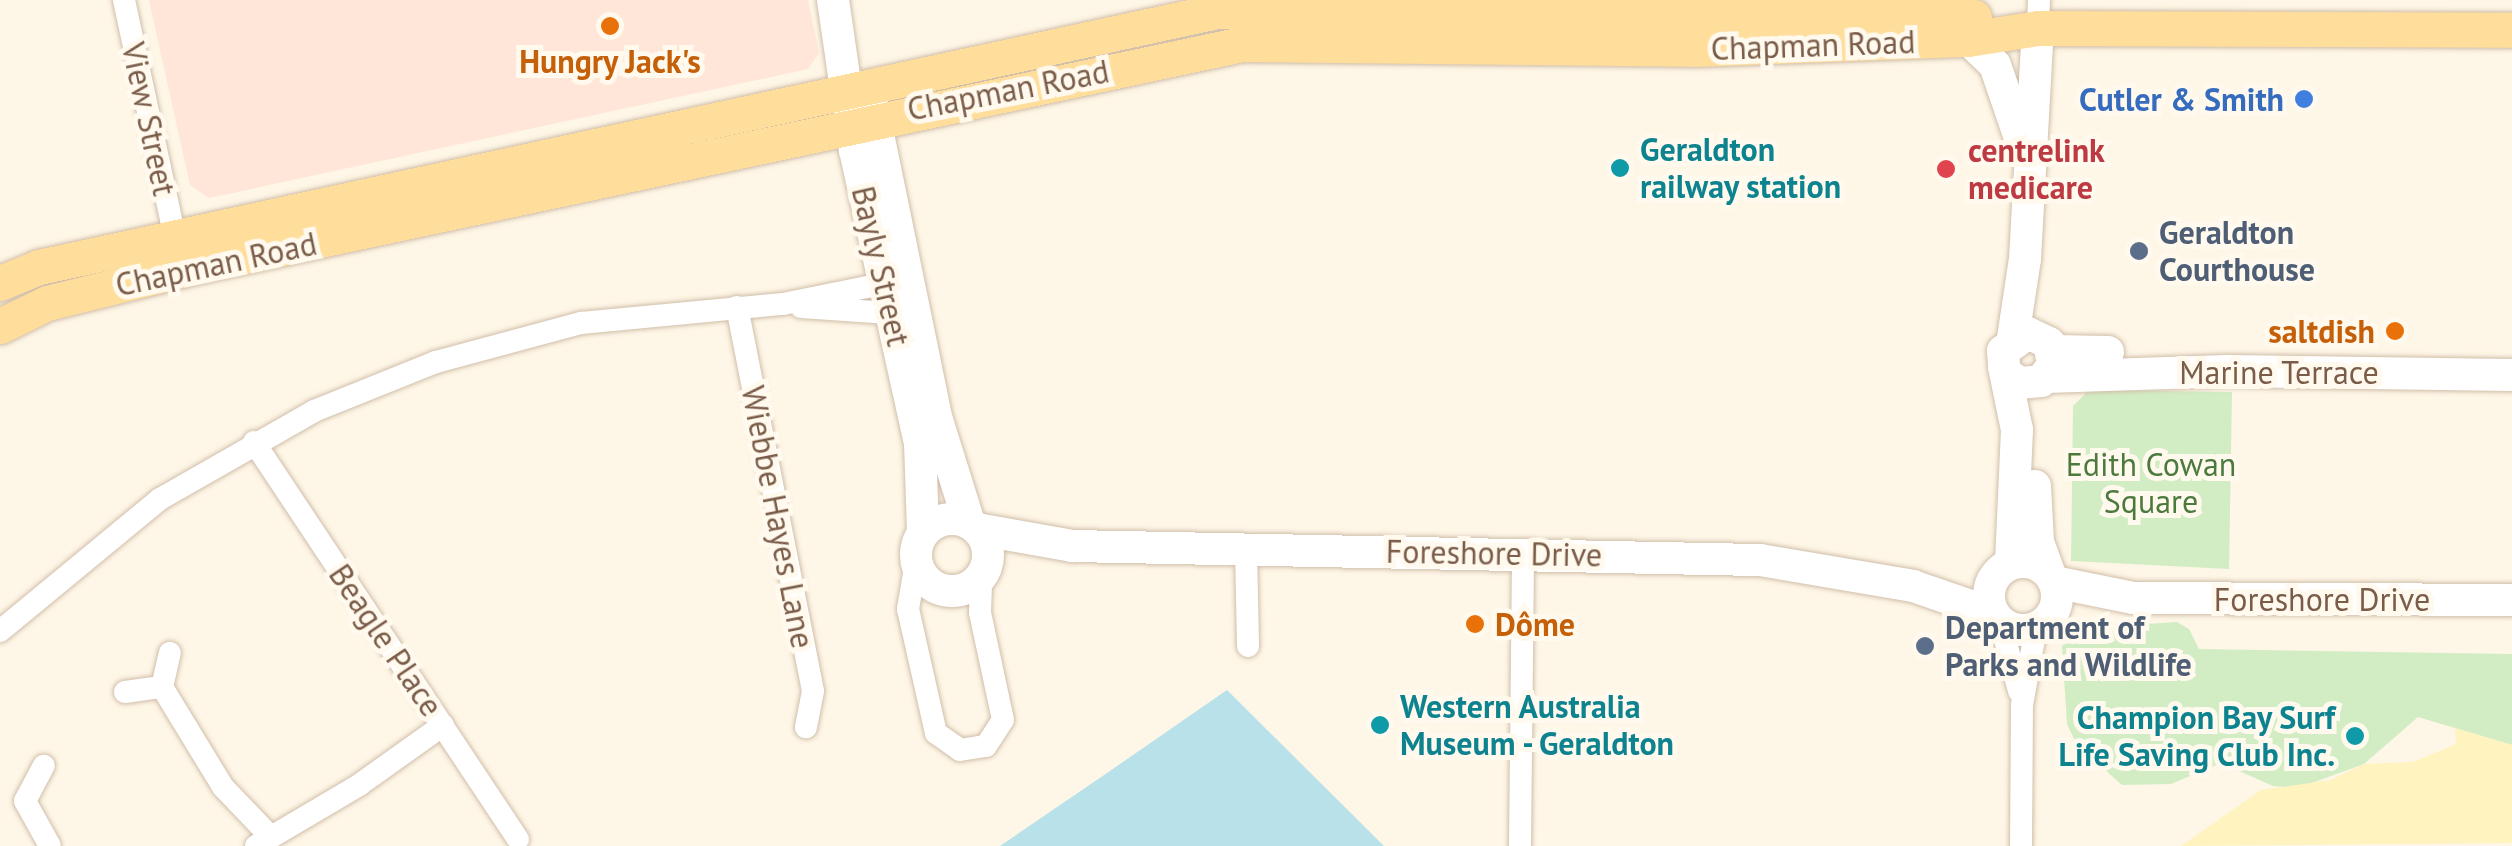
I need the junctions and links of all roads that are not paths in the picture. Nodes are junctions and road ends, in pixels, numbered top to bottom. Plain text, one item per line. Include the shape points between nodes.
1 (124, 0) edge
2 (833, 0) edge
3 (842, 0) edge
4 (1691, 7) edge
5 (2039, 14) edge
6 (1341, 17) edge
7 (2512, 30) edge
8 (1968, 39) junction
9 (1692, 49) junction
10 (859, 103) junction
11 (2030, 177) junction
12 (175, 237) junction
13 (2026, 259) junction
14 (0, 284) edge
15 (901, 297) junction
16 (783, 304) junction
17 (737, 307) junction
18 (0, 326) edge
19 (2012, 338) junction
20 (2512, 360) edge
21 (2047, 363) junction
22 (2008, 374) junction
23 (2512, 375) edge
24 (254, 442) junction
25 (973, 526) junction
26 (1072, 546) junction
27 (919, 547) junction
28 (1246, 549) junction
29 (1523, 554) junction
30 (2003, 570) junction
31 (983, 572) junction
32 (2052, 578) junction
33 (1913, 586) junction
34 (2133, 598) junction
35 (2512, 600) edge
36 (1997, 618) junction
37 (2043, 622) junction
38 (0, 631) edge
39 (1248, 646) dead end
40 (170, 653) dead end
41 (162, 687) junction
42 (125, 692) dead end
43 (2022, 705) junction
44 (443, 725) junction
45 (806, 728) dead end
46 (44, 766) dead end
47 (518, 838) dead end
48 (263, 841) edge
49 (50, 846) edge
50 (1520, 846) edge
51 (2021, 846) edge

1 - 12 street, View Street
2 - 10 street, Bayly Street
3 - 10 street, Bayly Street
4 - 5 main road, Chapman Road
4 - 6 main road, Chapman Road
4 - 9 street
5 - 7 main road, Chapman Road
5 - 8 main road, Chapman Road
5 - 11 street
6 - 9 main road, Chapman Road
6 - 10 main road, Chapman Road via 1242,44
8 - 9 main road, Chapman Road
8 - 11 street via 1995,66 2009,93
10 - 12 main road, Chapman Road
10 - 15 street, Bayly Street
10 - 18 main road, Chapman Road via 47,303
11 - 13 street
12 - 14 main road, Chapman Road via 39,266
13 - 19 street
13 - 21 street
15 - 16 street
15 - 16 street
15 - 25 street, Bayly Street
15 - 27 street, Bayly Street via 920,442
16 - 17 street
17 - 24 street via 581,324 500,342 331,404
17 - 45 street, Wiebbe Hayes Lane via 814,691
19 - 21 street via 2028,333
19 - 22 street via 2002,359
20 - 21 street, Marine Terrace
21 - 22 street via 2020,383
21 - 23 street, Marine Terrace
21 - 32 street via 2035,521
22 - 30 street via 2018,430
24 - 38 street via 160,499
24 - 44 street, Beagle Place
25 - 26 street, Foreshore Drive
25 - 27 street via 949,518
25 - 31 street via 988,547
26 - 28 street, Foreshore Drive
26 - 31 street, Foreshore Drive
27 - 31 street via 926,580 944,590 964,589
27 - 31 street via 908,610 936,732 960,750 986,746 1003,720 980,613
28 - 29 street, Foreshore Drive
28 - 39 street
29 - 33 street, Foreshore Drive via 1760,560
29 - 50 street
30 - 32 street via 2030,563
30 - 33 street, Foreshore Drive
30 - 36 street via 1989,596
32 - 34 street, Foreshore Drive
32 - 37 street
33 - 36 street, Foreshore Drive
34 - 35 street, Foreshore Drive
34 - 37 street, Foreshore Drive
36 - 37 street via 2016,630
36 - 43 street
37 - 43 street
40 - 41 street
41 - 42 street
41 - 48 street
43 - 51 street
44 - 47 street, Beagle Place
44 - 48 street via 360,786
46 - 49 street via 14,801

